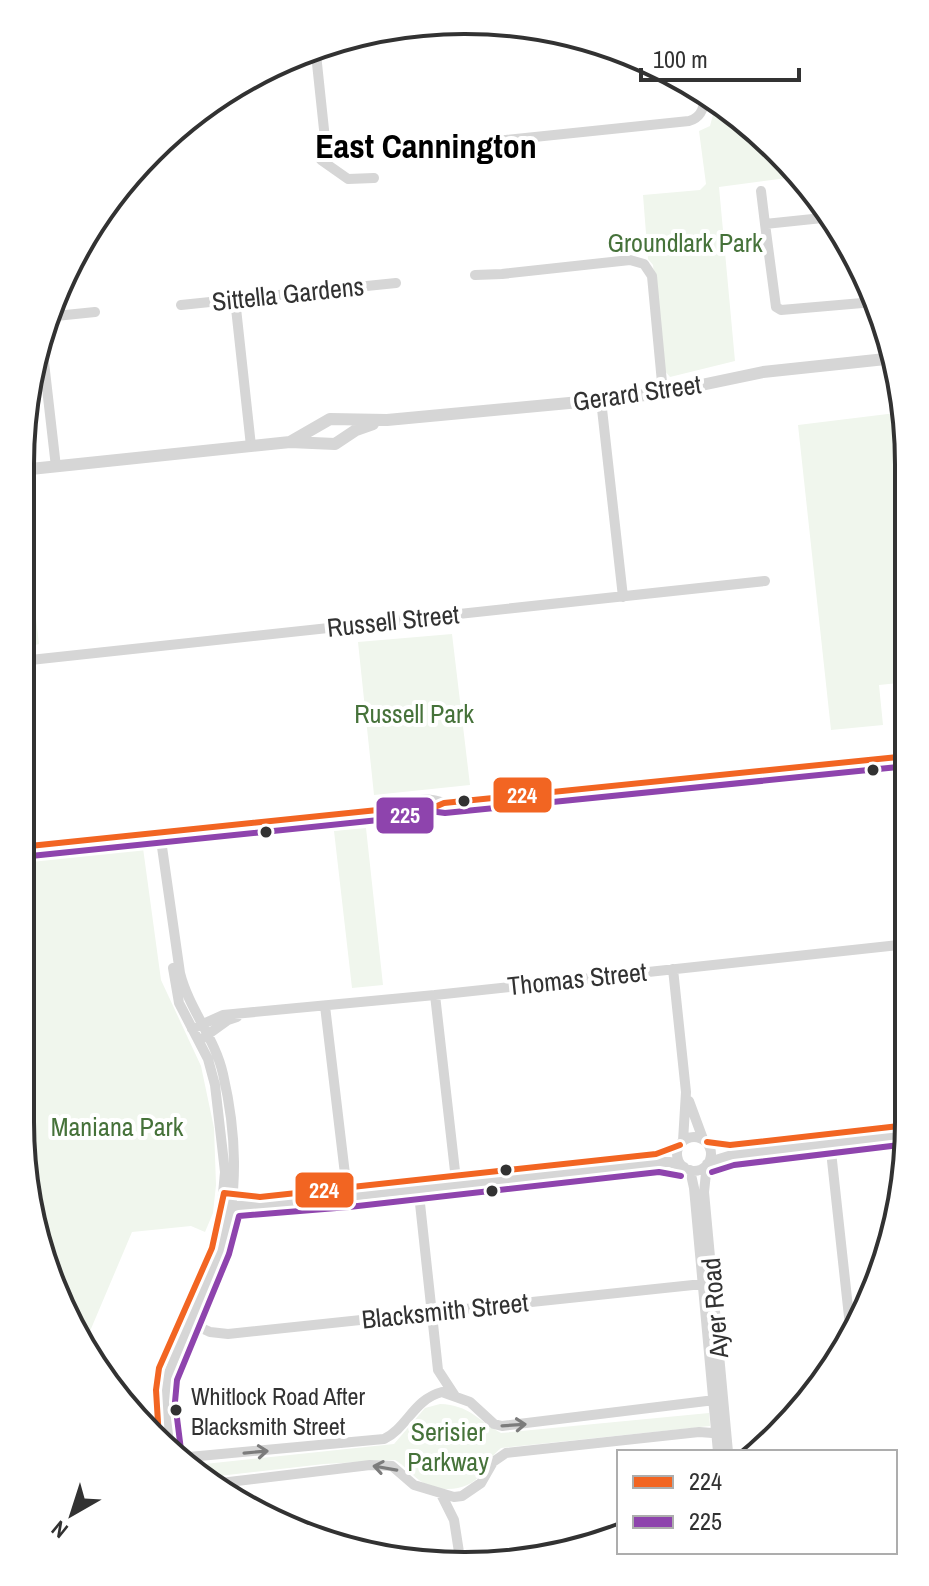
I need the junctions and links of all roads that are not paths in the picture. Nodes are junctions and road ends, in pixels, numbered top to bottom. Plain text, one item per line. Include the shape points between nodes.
1 (317, 61) edge
2 (704, 107) edge
3 (461, 150) dead end
4 (374, 178) dead end
5 (761, 191) dead end
6 (817, 219) edge
7 (765, 224) junction
8 (475, 275) dead end
9 (396, 283) dead end
10 (235, 299) junction
11 (863, 303) edge
12 (181, 305) dead end
13 (95, 312) dead end
14 (61, 315) edge
15 (881, 358) edge
16 (45, 370) edge
17 (663, 393) junction
18 (601, 400) junction
19 (387, 420) junction
20 (290, 442) junction
21 (251, 446) junction
22 (56, 467) junction
23 (34, 469) edge
24 (765, 581) dead end
25 (623, 597) junction
26 (34, 660) edge
27 (895, 757) edge
28 (160, 833) junction
29 (34, 846) edge
30 (895, 945) edge
31 (673, 969) junction
32 (435, 995) junction
33 (325, 1006) junction
34 (246, 1013) junction
35 (197, 1026) junction
36 (203, 1038) junction
37 (686, 1092) junction
38 (895, 1127) edge
39 (895, 1135) edge
40 (830, 1138) junction
41 (705, 1141) junction
42 (681, 1143) junction
43 (708, 1163) junction
44 (687, 1168) junction
45 (456, 1181) junction
46 (418, 1184) junction
47 (348, 1193) junction
48 (228, 1194) junction
49 (226, 1206) junction
50 (707, 1284) junction
51 (433, 1313) junction
52 (849, 1316) edge
53 (186, 1321) junction
54 (438, 1370) junction
55 (455, 1396) junction
56 (426, 1398) junction
57 (718, 1400) junction
58 (158, 1424) edge
59 (169, 1434) edge
60 (721, 1434) junction
61 (718, 1450) edge
62 (727, 1450) edge
63 (194, 1456) edge
64 (230, 1482) edge
65 (453, 1496) junction
66 (454, 1520) junction
67 (459, 1552) edge

1 - 4 street via 325,139 321,160 348,179
2 - 3 street via 689,121 496,141
5 - 7 street
6 - 7 street
7 - 11 street via 776,307
8 - 17 street via 630,260 644,264 652,276
9 - 10 street, Sittella Gardens
10 - 12 street, Sittella Gardens
10 - 21 street
13 - 14 street
15 - 17 street, Gerard Street via 763,372
16 - 22 street
17 - 18 street, Gerard Street
18 - 19 street, Gerard Street
18 - 25 street
19 - 20 street, Gerard Street via 335,444
19 - 20 street, Gerard Street via 330,419
20 - 21 street, Gerard Street
21 - 22 street, Gerard Street
22 - 23 street, Gerard Street
24 - 25 street, Russell Street
25 - 26 street, Russell Street
27 - 28 street via 444,803 427,798 397,808
28 - 29 street
28 - 35 street via 175,989
30 - 31 street, Thomas Street
31 - 32 street, Thomas Street
31 - 37 street
32 - 33 street, Thomas Street
32 - 45 street
33 - 34 street, Thomas Street
33 - 47 street
34 - 35 street, Thomas Street
34 - 36 street, Thomas Street
35 - 36 street
36 - 48 street via 215,1085
37 - 41 street
37 - 42 street
38 - 40 street
39 - 40 street
40 - 41 street via 730,1145
40 - 43 street
40 - 52 street
41 - 42 street via 693,1137
41 - 43 street via 711,1153
42 - 44 street via 677,1154
42 - 45 street via 656,1154
43 - 44 street via 699,1170
43 - 50 street, Ayer Road
44 - 45 street via 658,1162
44 - 50 street, Ayer Road
45 - 46 street
46 - 47 street
46 - 51 street
47 - 48 street
47 - 49 street
48 - 49 street
49 - 53 street via 220,1250
50 - 51 street, Blacksmith Street
50 - 57 street, Ayer Road
51 - 53 street, Blacksmith Street via 228,1334
51 - 54 street
53 - 58 street via 165,1352 157,1379
53 - 59 street via 167,1378
54 - 55 street
54 - 56 street
55 - 56 street via 442,1392
55 -> 57 street via 502,1426
63 -> 56 street via 384,1439 396,1434
57 - 60 street, Ayer Road
60 - 61 street, Ayer Road
60 - 62 street, Ayer Road
60 - 65 street via 506,1453 493,1462 481,1483
65 -> 64 street via 414,1485 389,1466
65 - 66 street
65 - 66 street
66 - 67 street

